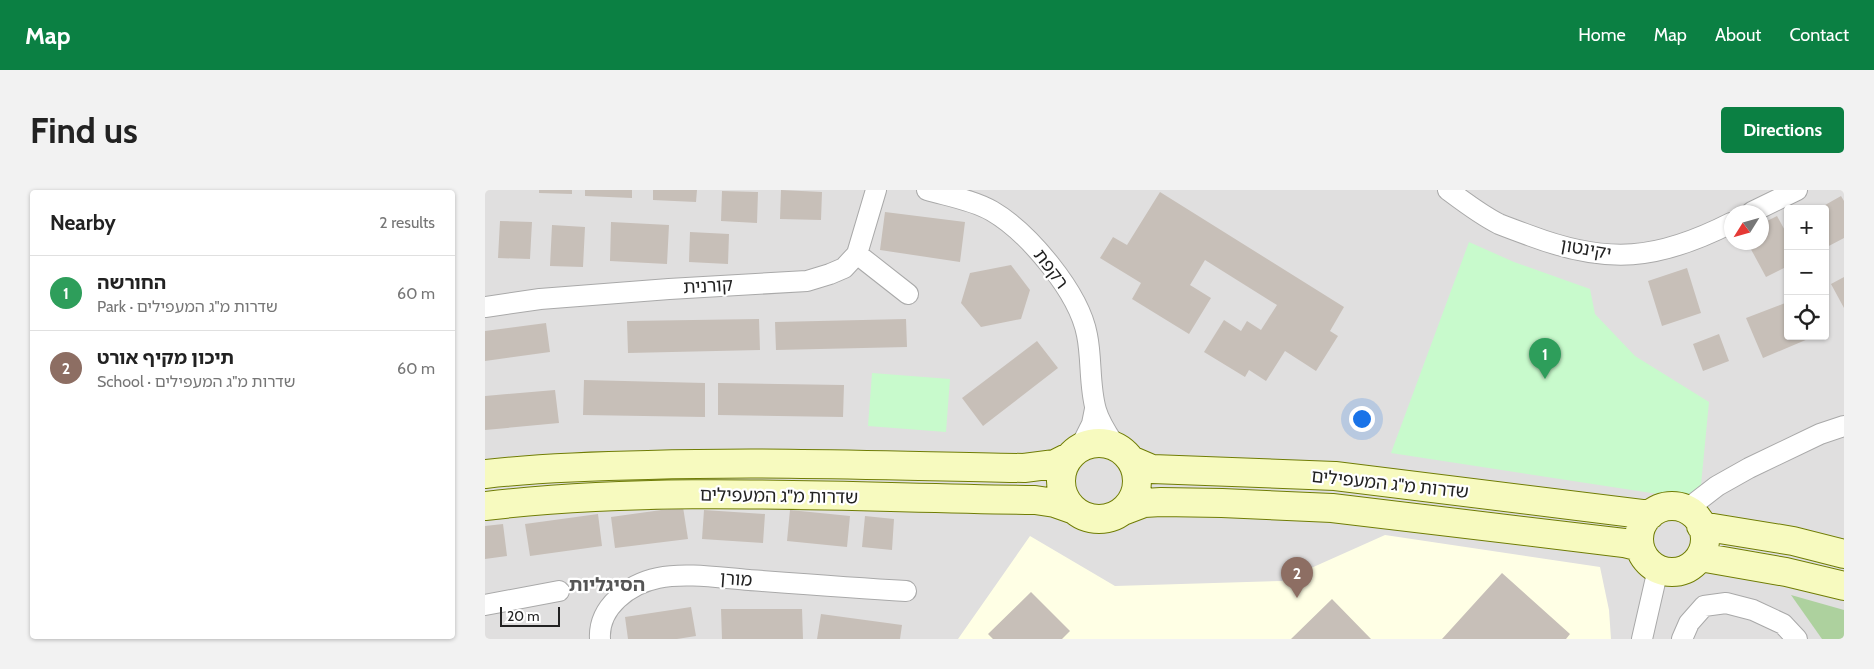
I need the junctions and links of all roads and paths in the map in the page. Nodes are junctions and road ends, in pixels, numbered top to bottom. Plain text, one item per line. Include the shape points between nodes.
1 (876, 190) edge
2 (927, 190) edge
3 (1448, 190) edge
4 (1797, 190) edge
5 (1766, 205) edge
6 (1724, 226) edge
7 (857, 254) junction
8 (908, 294) dead end
9 (485, 307) edge
10 (1095, 409) junction
11 (1844, 426) edge
12 (1074, 452) junction
13 (1123, 453) junction
14 (485, 474) edge
15 (485, 506) edge
16 (1072, 509) junction
17 (1123, 511) junction
18 (1650, 515) junction
19 (1694, 518) junction
20 (1640, 547) junction
21 (1844, 554) edge
22 (1699, 557) junction
23 (1657, 569) junction
24 (1844, 586) edge
25 (559, 591) dead end
26 (906, 592) dead end
27 (485, 605) edge
28 (600, 639) edge
29 (1642, 639) edge
30 (1682, 639) edge
31 (1797, 639) edge

1 - 7 street
2 - 10 street, רקפת via 991,210 1041,252 1075,304 1087,333
3 - 6 street, יקינטון via 1498,223 1569,249 1601,255 1657,251
4 - 5 street
7 - 8 street
7 - 9 street, קורנית via 844,268 807,280 669,288
10 - 12 street, רקפת via 1092,424
10 - 13 street, רקפת via 1101,424
11 - 19 street via 1749,468 1717,486
12 - 13 main road via 1104,443
12 - 14 main road, שדרות מ"ג המעפילים via 1055,464 1024,468 707,463 572,466
12 - 16 main road via 1063,467 1061,478 1063,494
13 - 17 main road via 1136,470 1137,481 1136,493
13 - 18 main road, שדרות מ"ג המעפילים via 1152,469 1335,476
15 - 16 main road, שדרות מ"ג המעפילים via 573,498 769,494 1035,500
16 - 17 main road via 1092,519 1113,517
17 - 20 main road, שדרות מ"ג המעפילים via 1144,503 1161,502 1332,508 1624,542
18 - 19 main road via 1667,507
18 - 20 main road via 1640,530
19 - 21 main road
19 - 22 main road via 1704,544
20 - 23 main road
22 - 23 main road via 1681,571
22 - 24 main road
23 - 29 street
25 - 27 street
26 - 28 street, מורן via 696,576 658,578 634,586 615,600 599,629
30 - 31 street via 1704,606 1727,603 1753,610 1783,624

